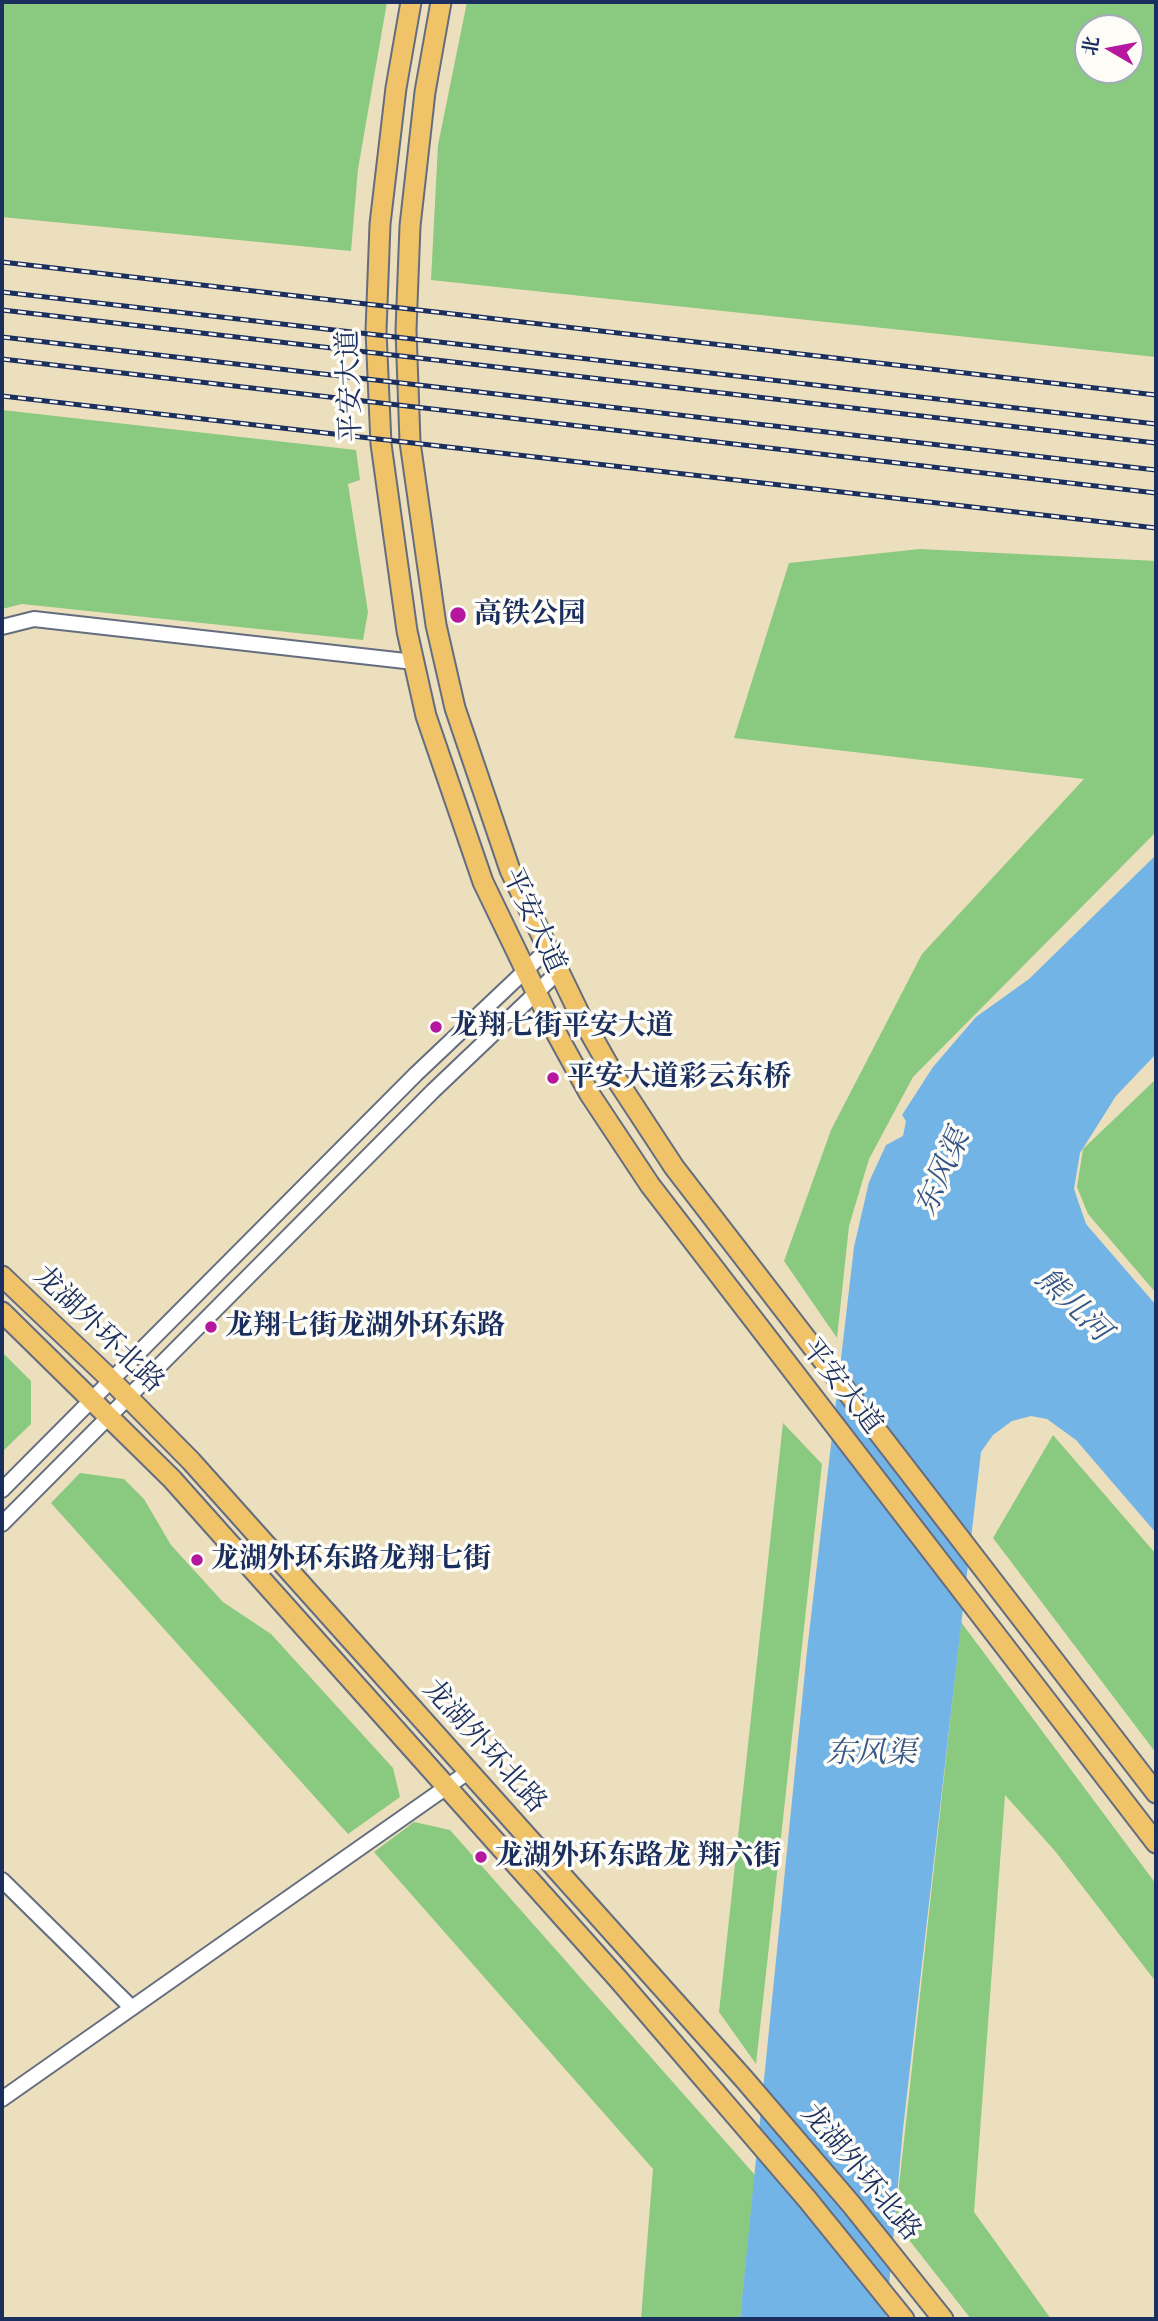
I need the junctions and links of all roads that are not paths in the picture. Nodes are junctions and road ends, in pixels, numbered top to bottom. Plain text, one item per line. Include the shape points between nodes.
1 (411, 2) edge
2 (441, 2) edge
3 (2, 627) edge
4 (414, 662) junction
5 (547, 950) junction
6 (524, 970) junction
7 (558, 972) junction
8 (535, 993) junction
9 (2, 1276) edge
10 (2, 1312) edge
11 (112, 1380) junction
12 (128, 1397) junction
13 (93, 1399) junction
14 (110, 1416) junction
15 (2, 1490) edge
16 (2, 1524) edge
17 (468, 1772) junction
18 (446, 1788) junction
19 (1156, 1793) edge
20 (1156, 1843) edge
21 (2, 1880) edge
22 (132, 2008) junction
23 (2, 2099) edge
24 (938, 2312) edge
25 (904, 2319) edge

1 - 4 main road, 平安大道 via 386,160 376,331 384,477
2 - 5 main road, 平安大道 via 423,105 410,226 406,331 415,484 436,625 455,708 502,850
3 - 4 street via 34,619
4 - 6 main road, 平安大道 via 426,716 462,825
5 - 6 street
5 - 7 main road, 平安大道
6 - 8 main road, 平安大道
6 - 11 street
7 - 8 street
7 - 19 main road, 平安大道 via 654,1139
8 - 12 street
8 - 20 main road, 平安大道 via 623,1146
9 - 11 main road, 龙湖外环北路
10 - 13 main road, 龙湖外环北路
11 - 12 main road, 龙湖外环北路
11 - 13 street
12 - 14 street
12 - 17 main road, 龙湖外环北路 via 191,1461
13 - 14 main road, 龙湖外环北路
13 - 15 street
14 - 16 street
14 - 18 main road, 龙湖外环北路 via 172,1479
17 - 18 street
17 - 24 main road, 龙湖外环北路 via 744,2079
18 - 22 street
18 - 25 main road, 龙湖外环北路 via 741,2121
21 - 22 street
22 - 23 street

